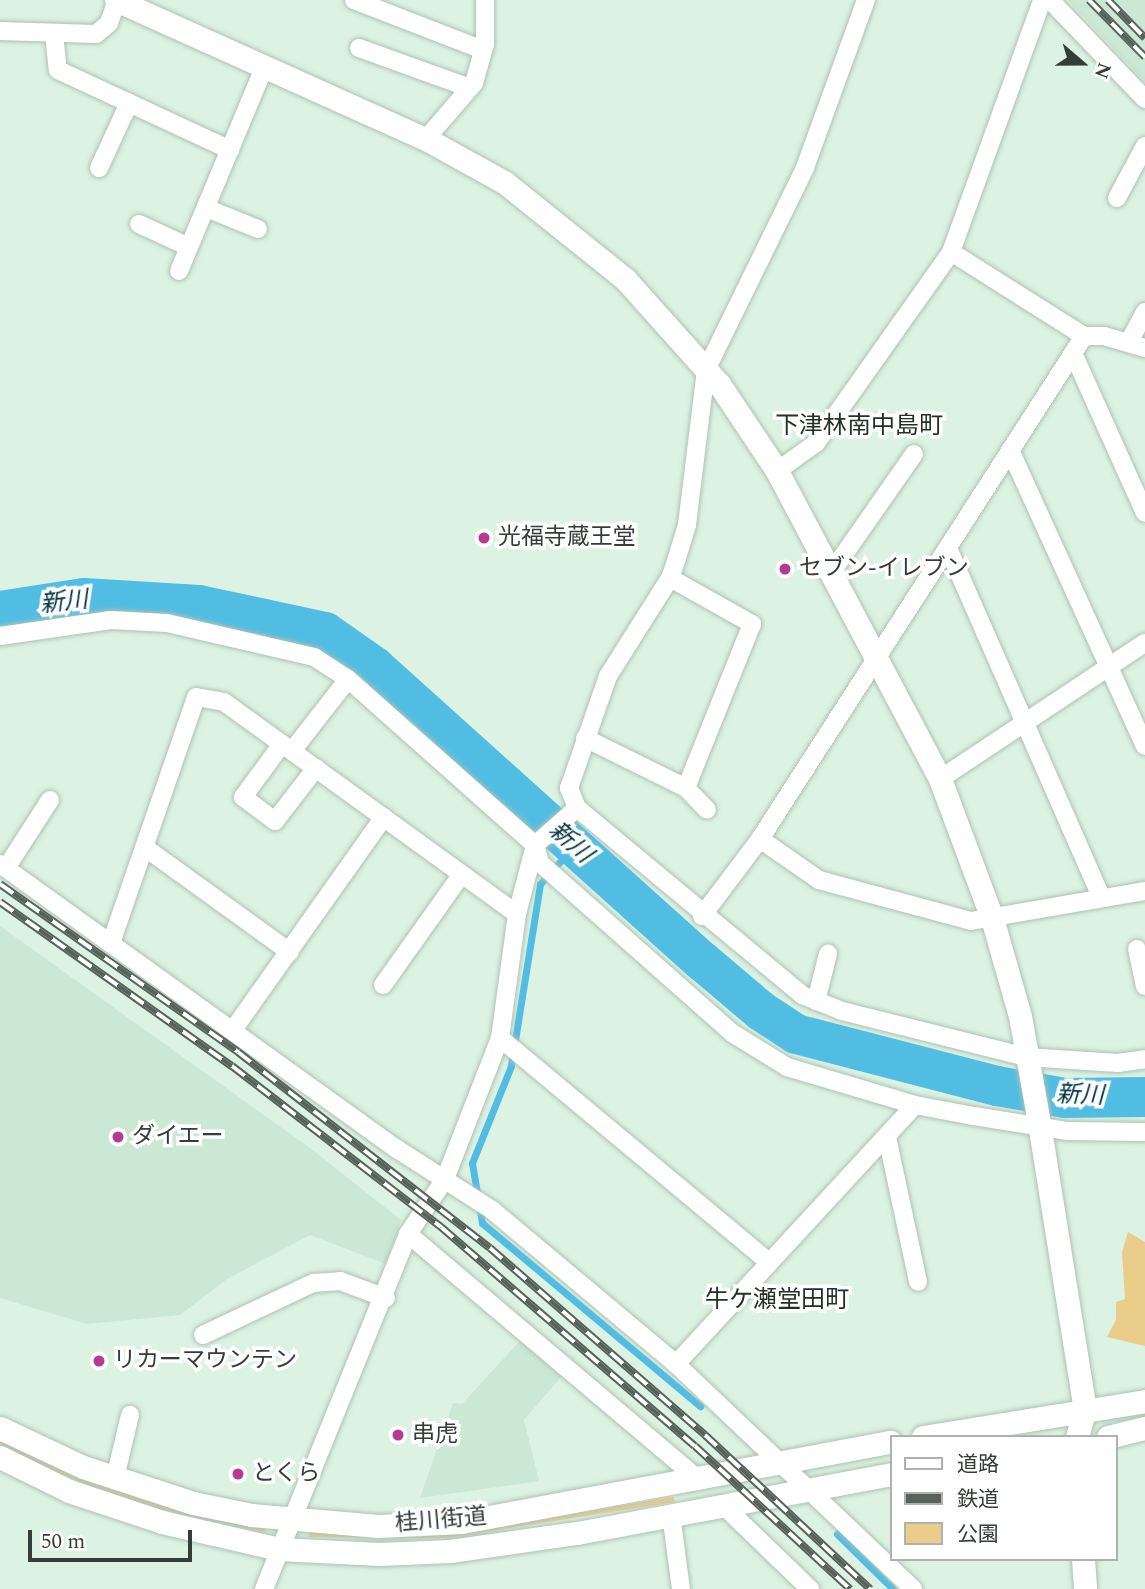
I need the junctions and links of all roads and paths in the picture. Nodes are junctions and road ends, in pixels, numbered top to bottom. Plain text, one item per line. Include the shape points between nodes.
1 (117, 0) edge
2 (354, 0) edge
3 (485, 0) edge
4 (866, 0) edge
5 (1042, 0) edge
6 (1050, 0) edge
7 (0, 31) edge
8 (54, 34) junction
9 (359, 48) dead end
10 (483, 50) junction
11 (264, 68) junction
12 (470, 88) junction
13 (1145, 99) edge
14 (129, 103) junction
15 (426, 139) junction
16 (1145, 146) edge
17 (230, 150) junction
18 (99, 168) dead end
19 (1117, 198) dead end
20 (206, 208) junction
21 (139, 224) dead end
22 (258, 229) dead end
23 (189, 247) junction
24 (951, 252) junction
25 (179, 271) dead end
26 (1145, 312) edge
27 (1084, 336) junction
28 (1137, 345) edge
29 (1073, 353) junction
30 (706, 369) junction
31 (1010, 450) junction
32 (914, 454) dead end
33 (776, 471) junction
34 (1145, 513) edge
35 (948, 548) junction
36 (831, 573) junction
37 (670, 578) junction
38 (0, 636) edge
39 (1145, 643) edge
40 (877, 657) junction
41 (1109, 667) junction
42 (348, 679) junction
43 (1025, 723) junction
44 (585, 738) junction
45 (287, 747) junction
46 (1145, 747) edge
47 (316, 768) junction
48 (940, 779) junction
49 (686, 788) junction
50 (50, 800) dead end
51 (707, 810) dead end
52 (572, 812) junction
53 (384, 817) junction
54 (760, 839) junction
55 (147, 849) junction
56 (539, 849) junction
57 (3, 866) edge
58 (462, 874) junction
59 (1145, 891) edge
60 (1102, 898) junction
61 (517, 914) junction
62 (702, 916) junction
63 (992, 918) junction
64 (111, 943) junction
65 (1137, 949) dead end
66 (290, 952) junction
67 (828, 954) dead end
68 (383, 985) dead end
69 (1145, 986) edge
70 (816, 1001) junction
71 (233, 1030) junction
72 (503, 1040) junction
73 (1145, 1059) edge
74 (1028, 1065) junction
75 (915, 1105) junction
76 (1037, 1116) junction
77 (1145, 1132) edge
78 (887, 1137) junction
79 (445, 1179) junction
80 (408, 1234) junction
81 (769, 1262) junction
82 (918, 1282) dead end
83 (386, 1298) junction
84 (203, 1335) dead end
85 (676, 1364) junction
86 (1145, 1401) edge
87 (1085, 1409) junction
88 (130, 1415) dead end
89 (0, 1428) edge
90 (1145, 1428) edge
91 (935, 1435) edge
92 (1078, 1435) edge
93 (1116, 1435) edge
94 (890, 1442) edge
95 (0, 1457) edge
96 (779, 1462) junction
97 (890, 1474) edge
98 (115, 1478) junction
99 (700, 1481) junction
100 (811, 1488) junction
101 (726, 1508) junction
102 (671, 1514) junction
103 (290, 1519) junction
104 (279, 1549) junction
105 (1083, 1561) edge
106 (264, 1589) edge
107 (681, 1589) edge
108 (810, 1589) edge
109 (913, 1589) edge
110 (1085, 1589) edge

1 - 8 street via 109,23 96,34
1 - 11 street
2 - 10 street
3 - 10 street
4 - 30 street via 805,169
5 - 24 street
6 - 13 street
7 - 8 street
8 - 14 street via 58,70
9 - 12 street
10 - 12 street
11 - 15 street
11 - 17 street
12 - 15 street
14 - 17 street
14 - 18 street
15 - 30 street via 504,182 625,279
16 - 19 street
17 - 20 street
20 - 22 street
20 - 23 street
21 - 23 street
23 - 25 street
24 - 27 street
24 - 33 street via 816,443
26 - 28 street
27 - 28 street
27 - 29 street
29 - 31 street
29 - 34 street
30 - 33 street
30 - 37 street via 687,525
31 - 35 street
31 - 41 street
32 - 36 street
33 - 36 street
35 - 40 street
35 - 43 street
36 - 40 street
37 - 44 street via 608,676
37 - 49 street via 752,624
38 - 42 street via 111,620 167,623 314,657
39 - 41 street
40 - 48 street
40 - 54 street
41 - 43 street
41 - 46 street
42 - 45 street
42 - 56 street
43 - 48 street
43 - 60 street
44 - 49 street
44 - 52 street via 569,788
45 - 47 street
45 - 47 street via 243,797 275,821
45 - 55 street via 224,702 197,696
47 - 53 street
48 - 63 street
49 - 51 street
50 - 57 street
52 - 56 street
52 - 62 street
53 - 58 street
53 - 66 street
54 - 62 street
54 - 63 street via 819,880 971,921
55 - 64 street
55 - 66 street
56 - 61 street
56 - 75 street via 559,879 732,1033 787,1067
57 - 64 street
58 - 61 street
58 - 68 street
59 - 60 street
60 - 63 street
61 - 72 street
62 - 70 street via 802,995
63 - 74 street via 1020,1016
64 - 71 street
65 - 69 street
66 - 71 street
67 - 70 street
70 - 74 street
71 - 79 street
72 - 79 street
72 - 81 street
73 - 74 street
74 - 76 street
75 - 76 street
75 - 78 street
76 - 77 street via 1068,1130
76 - 87 street
78 - 81 street
78 - 82 street
79 - 80 street
79 - 85 street via 487,1207
80 - 83 street
80 - 99 street
81 - 85 street
83 - 84 street via 340,1282 313,1283
83 - 103 street
85 - 96 street
86 - 87 street
87 - 91 street
87 - 92 street
88 - 98 street
89 - 98 street, 桂川街道
90 - 93 street
94 - 96 street, 桂川街道
95 - 104 street, 桂川街道 via 116,1509
96 - 99 street, 桂川街道
96 - 100 street
97 - 100 street, 桂川街道
98 - 103 street, 桂川街道 via 193,1503
99 - 103 street, 桂川街道 via 462,1522 378,1526
100 - 101 street, 桂川街道
100 - 109 street
101 - 102 street, 桂川街道
101 - 108 street
102 - 104 street, 桂川街道 via 450,1551
102 - 107 street
103 - 104 street
104 - 106 street
105 - 110 street

